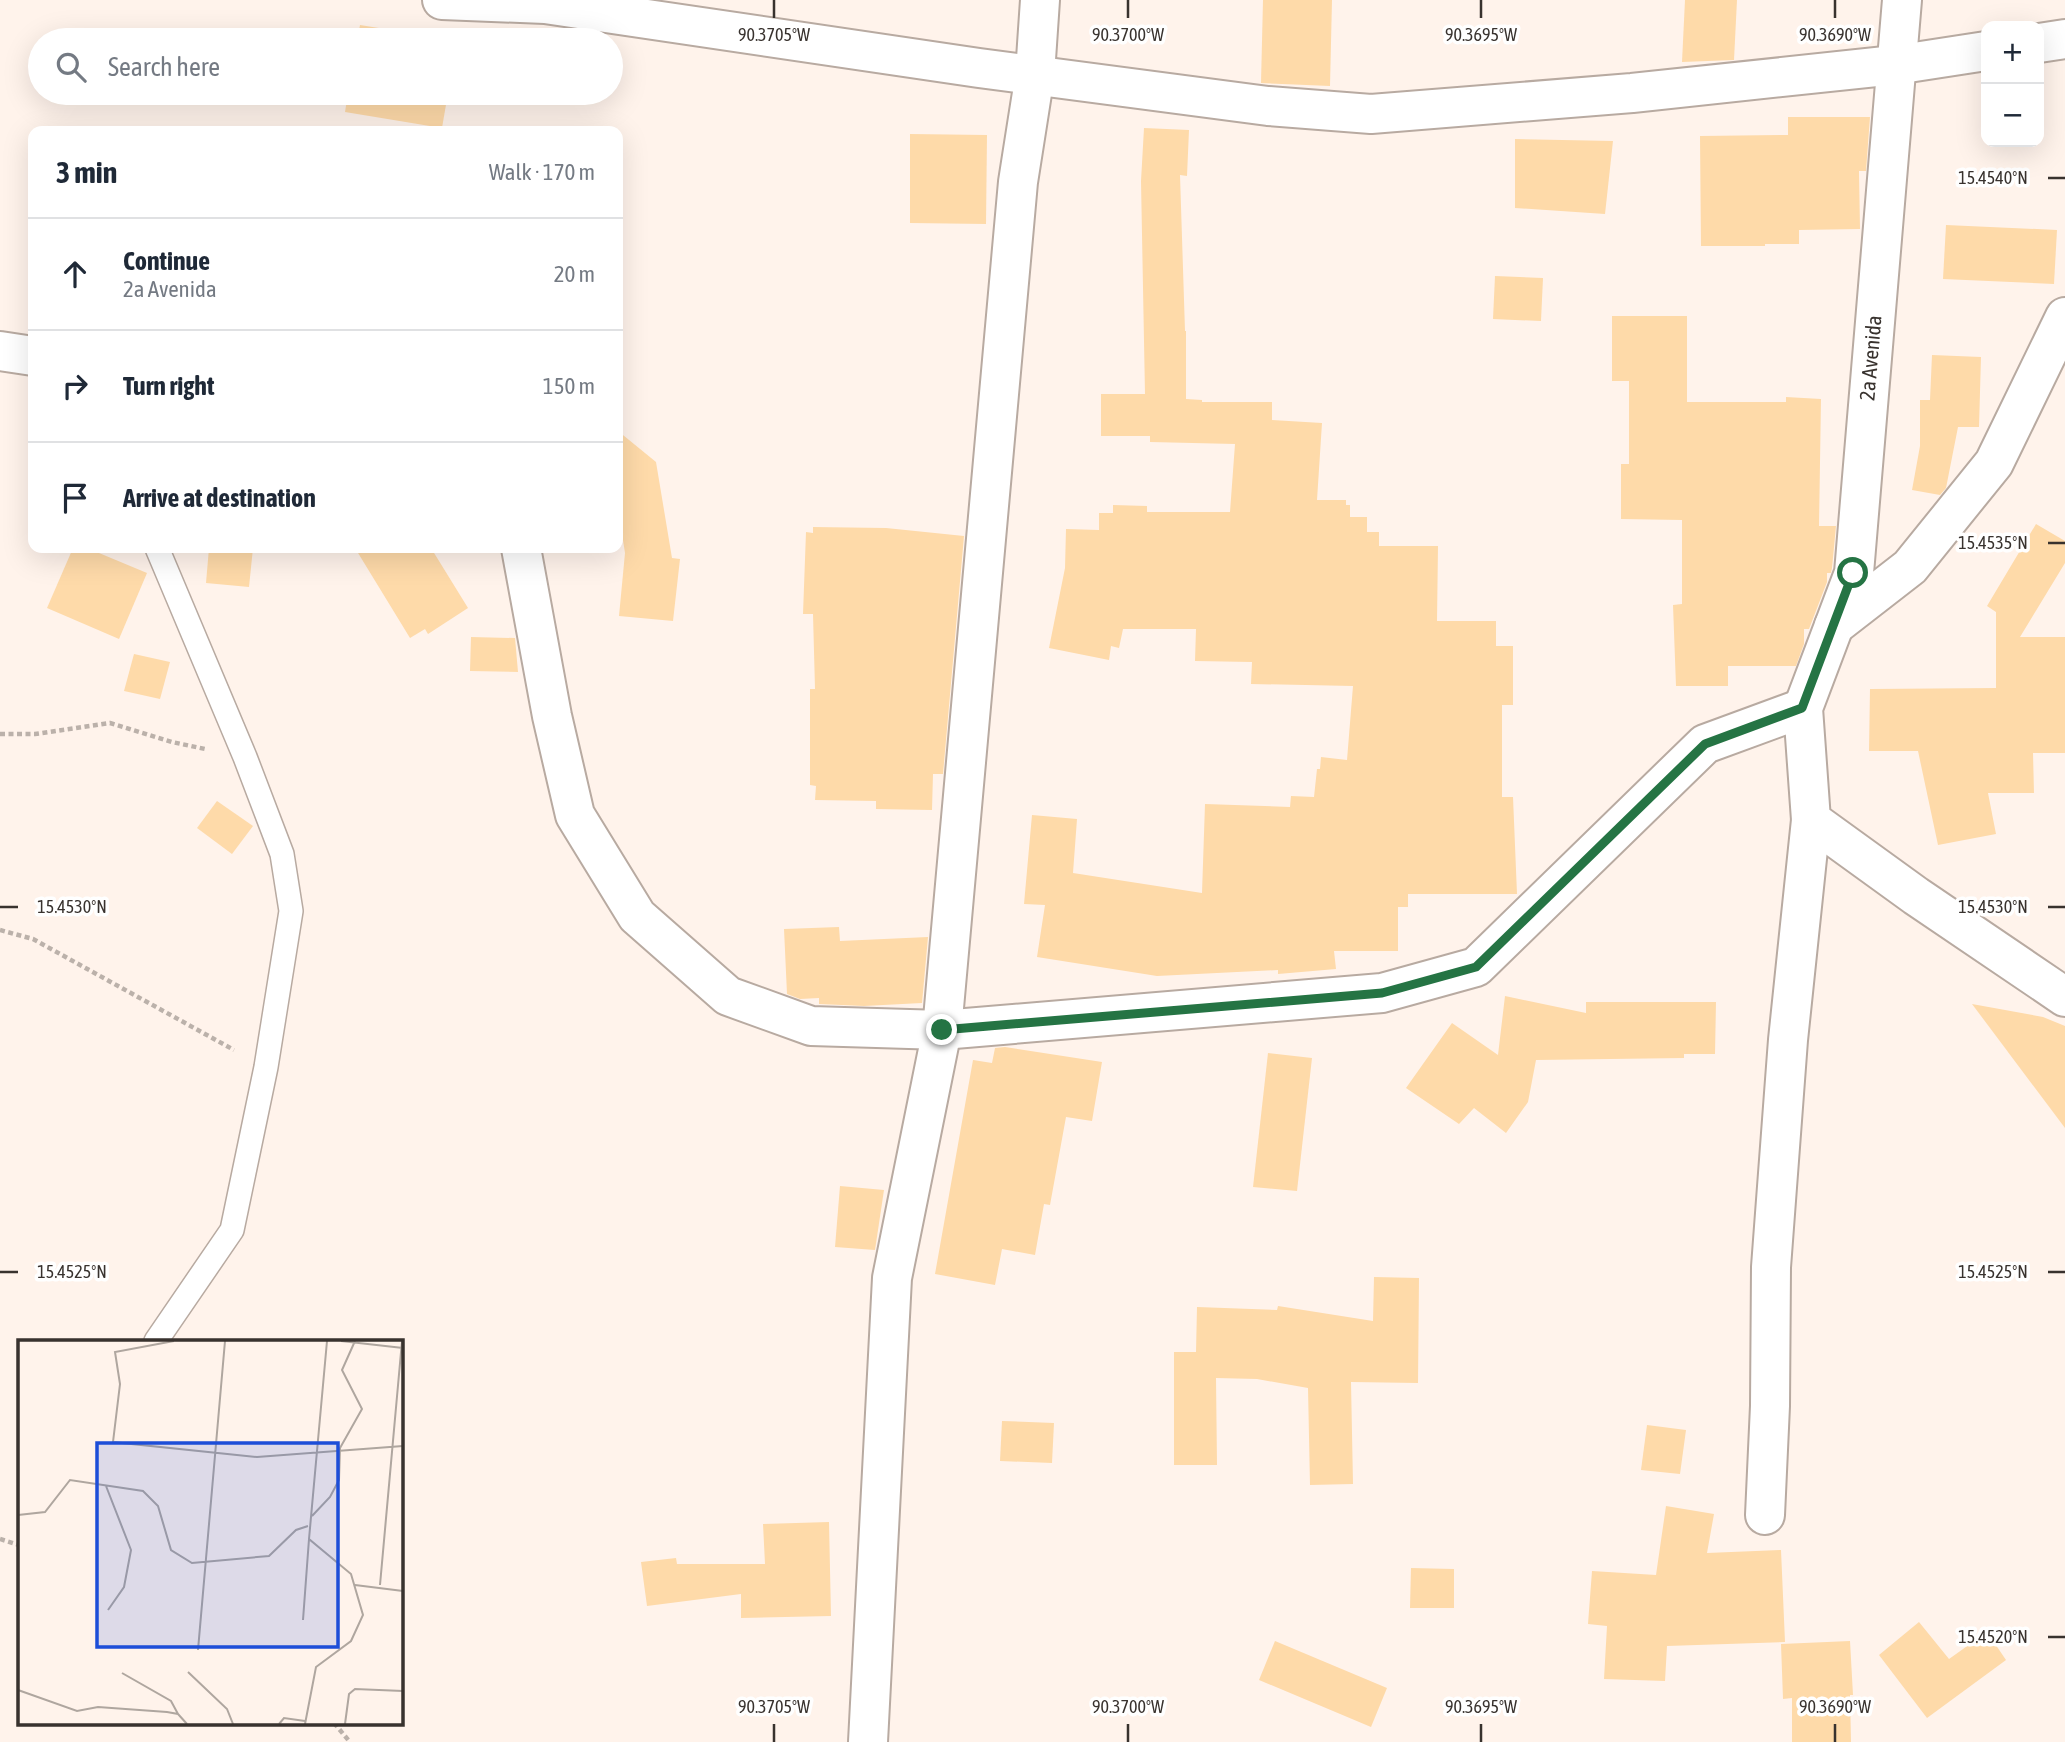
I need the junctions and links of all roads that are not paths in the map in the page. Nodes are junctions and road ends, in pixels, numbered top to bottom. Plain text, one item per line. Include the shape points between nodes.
1 (442, 0) edge
2 (1040, 0) edge
3 (1902, 0) edge
4 (2065, 39) edge
5 (2044, 42) edge
6 (1981, 52) edge
7 (1895, 65) junction
8 (1035, 74) junction
9 (2065, 317) edge
10 (0, 351) edge
11 (28, 355) edge
12 (159, 553) edge
13 (522, 553) edge
14 (1834, 626) junction
15 (1802, 708) junction
16 (1811, 820) junction
17 (2065, 997) edge
18 (942, 1030) junction
19 (157, 1340) edge
20 (1765, 1515) dead end
21 (868, 1742) edge

1 - 8 street via 545,4
2 - 8 street
3 - 7 street, 2a Avenida
4 - 5 street
6 - 7 street
7 - 8 street via 1371,114 1268,106
7 - 14 street, 2a Avenida via 1853,573
8 - 18 street via 1018,182
9 - 14 street via 1994,463 1910,567
10 - 11 street
12 - 19 lane via 282,854 291,911 266,1067 232,1230
13 - 18 street via 575,816 637,916 728,996 811,1026
14 - 15 street, 2a Avenida
15 - 16 street
15 - 18 street via 1705,744 1476,967 1382,993
16 - 17 street
16 - 20 street via 1771,1267
18 - 21 street via 892,1278

